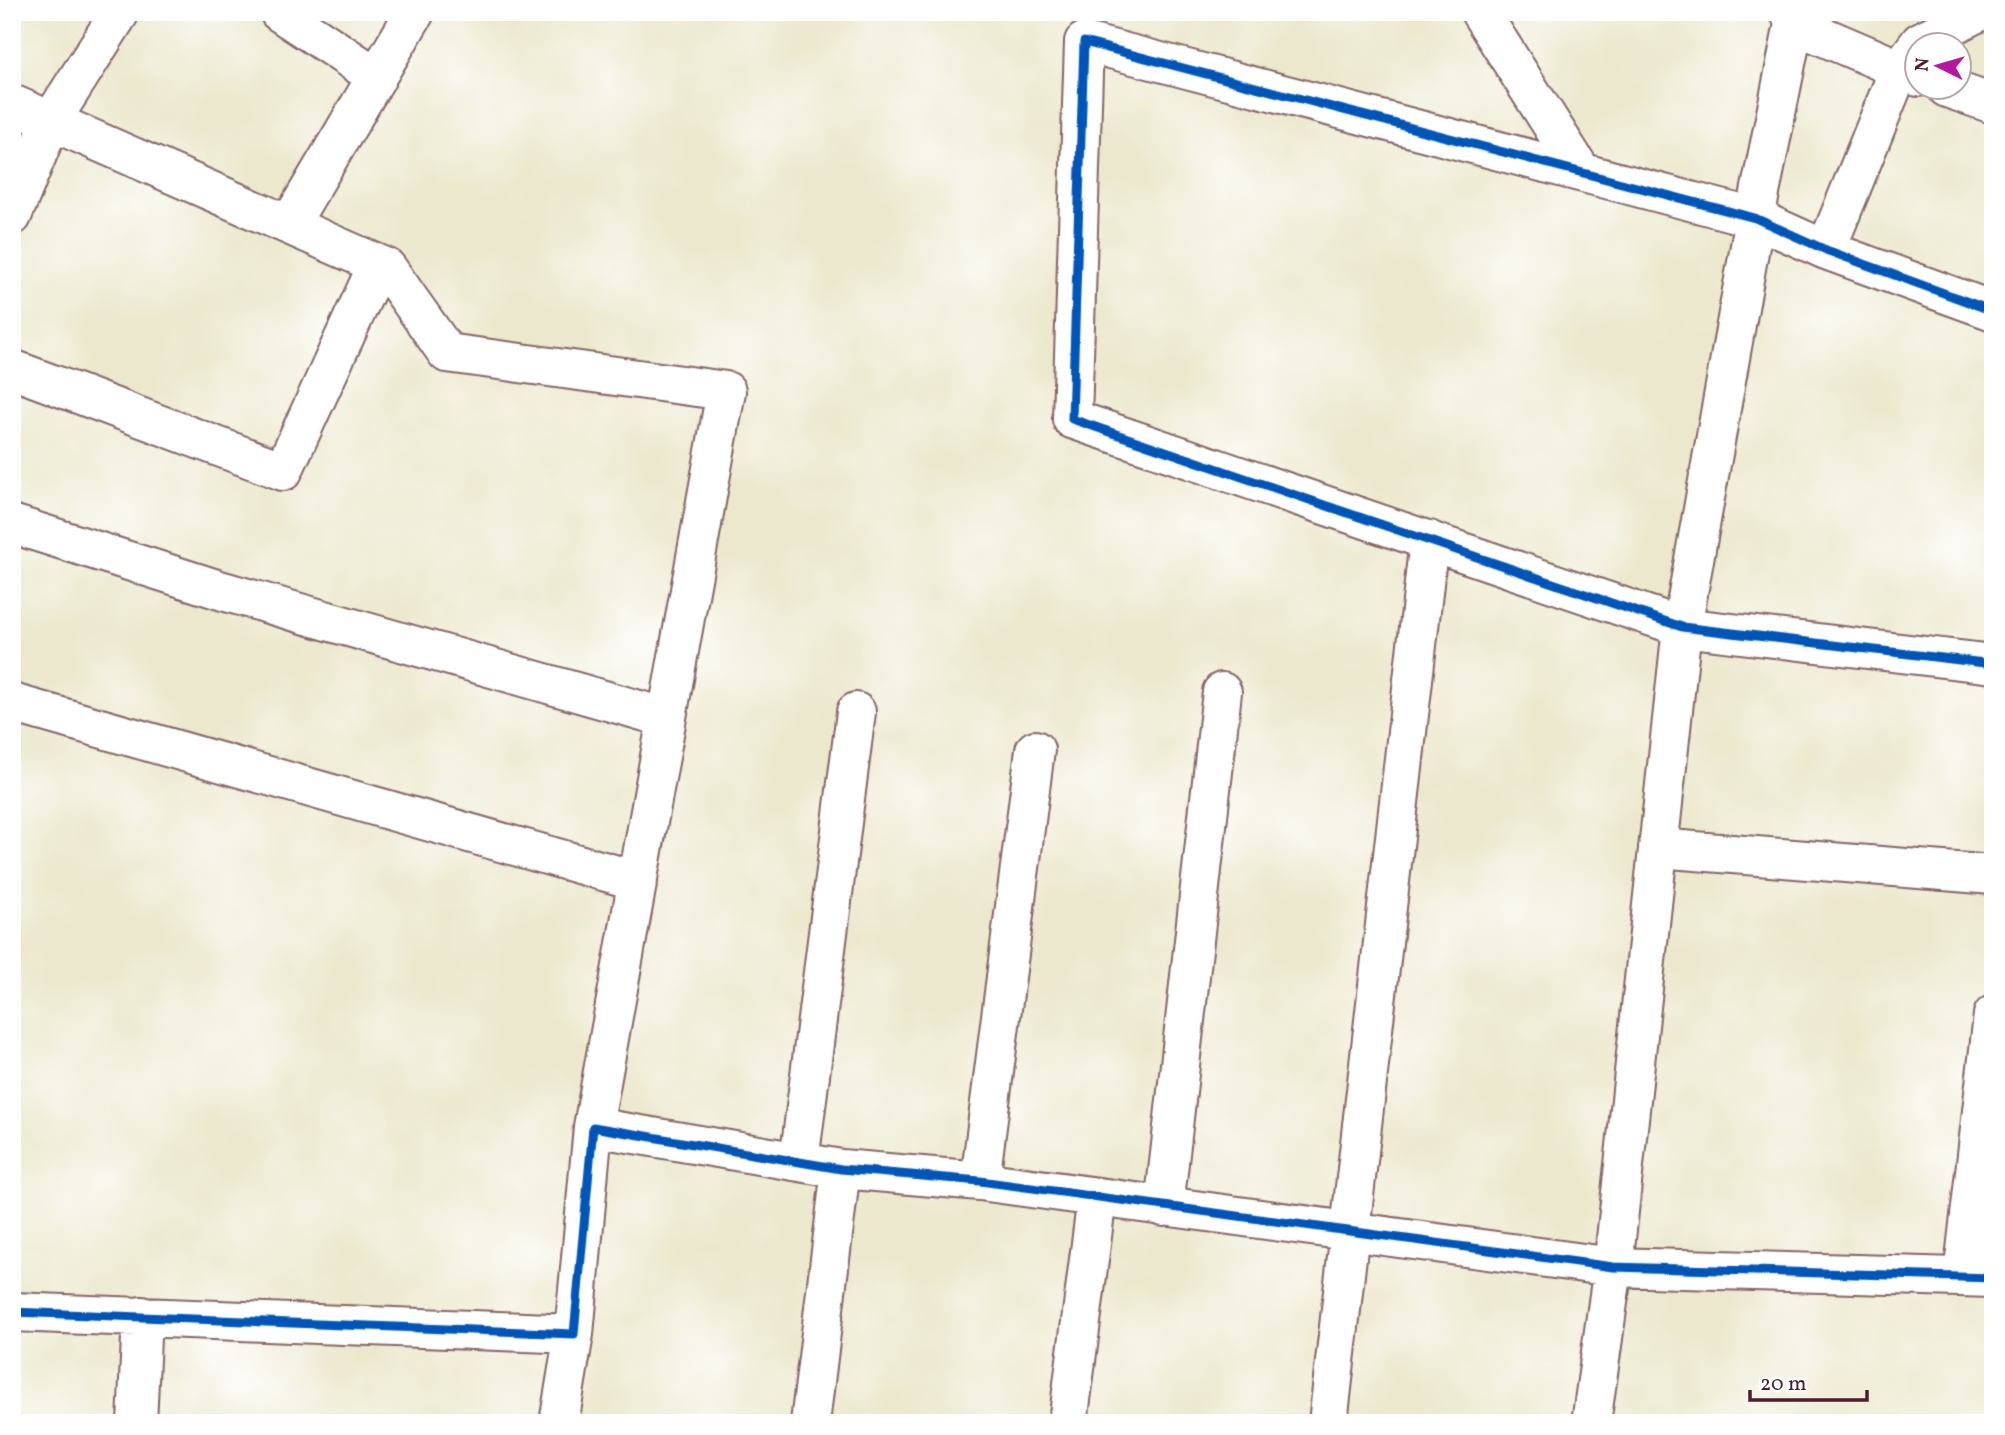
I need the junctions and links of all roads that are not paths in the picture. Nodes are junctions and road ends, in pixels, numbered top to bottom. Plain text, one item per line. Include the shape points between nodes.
1 (120, 12) edge
2 (279, 12) edge
3 (415, 12) edge
4 (1480, 12) edge
5 (1978, 12) edge
6 (1792, 18) edge
7 (1939, 32) edge
8 (1904, 71) edge
9 (377, 77) junction
10 (1904, 82) edge
11 (1974, 97) edge
12 (12, 104) edge
13 (1993, 104) edge
14 (51, 121) junction
15 (1581, 171) junction
16 (12, 216) edge
17 (1755, 218) junction
18 (289, 225) junction
19 (1826, 250) junction
20 (378, 264) junction
21 (1993, 311) edge
22 (12, 369) edge
23 (12, 524) edge
24 (1429, 540) junction
25 (1682, 627) junction
26 (1993, 664) edge
27 (1222, 692) dead end
28 (12, 703) edge
29 (856, 712) dead end
30 (667, 718) junction
31 (1035, 750) dead end
32 (1658, 848) junction
33 (1993, 876) edge
34 (638, 881) junction
35 (1993, 1015) edge
36 (593, 1127) junction
37 (799, 1162) junction
38 (841, 1169) junction
39 (980, 1181) junction
40 (1097, 1197) junction
41 (1164, 1207) junction
42 (1348, 1232) junction
43 (1613, 1267) junction
44 (1978, 1278) edge
45 (12, 1311) edge
46 (142, 1316) junction
47 (574, 1334) junction
48 (137, 1423) edge
49 (559, 1423) edge
50 (810, 1423) edge
51 (1068, 1423) edge
52 (1328, 1423) edge
53 (1591, 1423) edge

1 - 14 street
2 - 9 street
3 - 9 street
4 - 15 street
5 - 7 street
6 - 8 street
6 - 17 street
9 - 18 street
10 - 19 street
11 - 13 street
12 - 14 street
14 - 16 street
14 - 18 street
15 - 17 street
15 - 24 street via 1084,41 1072,419
17 - 19 street
17 - 25 street
18 - 20 street
19 - 21 street
20 - 22 street via 283,471
20 - 30 street via 387,268 447,353 726,391
23 - 30 street via 223,591
24 - 25 street
24 - 42 street
25 - 26 street
25 - 32 street
27 - 41 street
28 - 34 street
29 - 37 street
30 - 34 street
31 - 39 street
32 - 33 street
32 - 43 street
34 - 36 street
35 - 44 street
36 - 37 street
36 - 47 street
37 - 38 street
38 - 39 street
38 - 50 street
39 - 40 street
40 - 41 street
40 - 51 street
41 - 42 street
42 - 43 street
42 - 52 street
43 - 44 street
43 - 53 street
45 - 46 street
46 - 47 street
46 - 48 street
47 - 49 street

